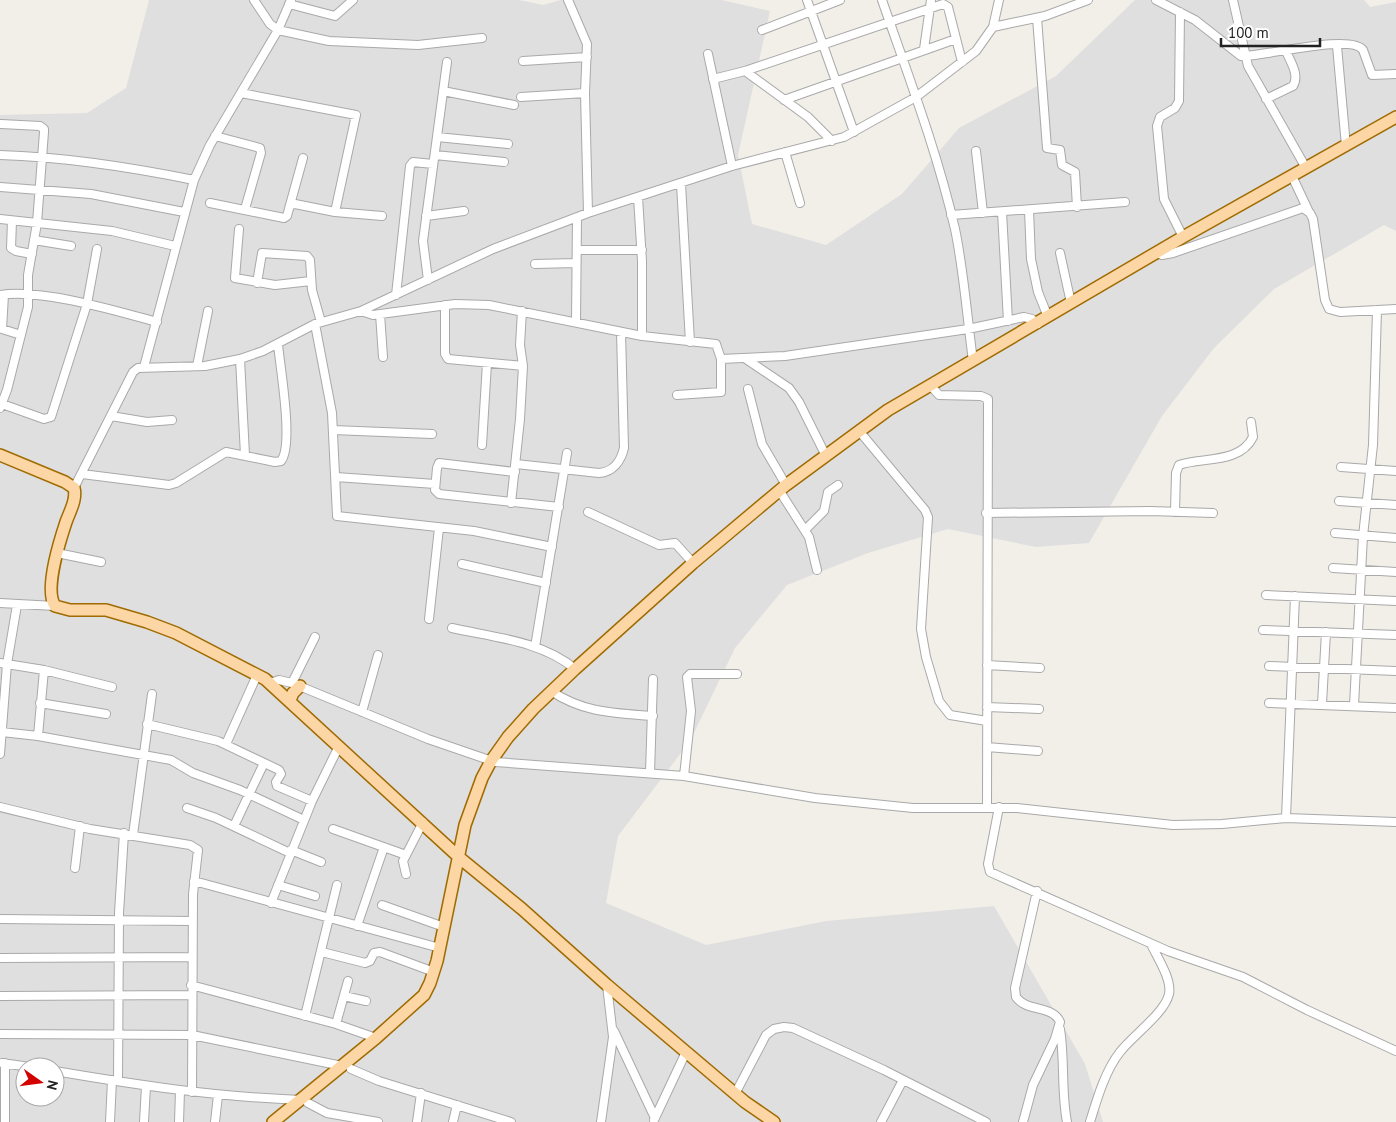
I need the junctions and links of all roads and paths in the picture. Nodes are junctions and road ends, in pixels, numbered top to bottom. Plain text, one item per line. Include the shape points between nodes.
1 (254, 0) edge
2 (351, 0) edge
3 (568, 0) edge
4 (807, 0) edge
5 (840, 0) edge
6 (882, 0) edge
7 (999, 0) edge
8 (1088, 0) edge
9 (1156, 0) edge
10 (1234, 0) edge
11 (290, 2) edge
12 (930, 4) edge
13 (810, 10) junction
14 (1180, 12) junction
15 (1037, 18) junction
16 (889, 21) junction
17 (993, 27) junction
18 (278, 30) junction
19 (762, 30) dead end
20 (482, 38) dead end
21 (956, 38) junction
22 (822, 44) junction
23 (1337, 46) junction
24 (924, 49) junction
25 (1286, 51) junction
26 (708, 54) dead end
27 (587, 56) junction
28 (1245, 56) junction
29 (902, 58) junction
30 (523, 61) dead end
31 (447, 62) dead end
32 (962, 62) junction
33 (745, 71) junction
34 (1396, 74) edge
35 (713, 79) junction
36 (836, 82) junction
37 (444, 91) junction
38 (241, 93) junction
39 (585, 93) junction
40 (521, 96) dead end
41 (916, 97) junction
42 (1266, 99) junction
43 (784, 100) junction
44 (514, 105) dead end
45 (1396, 117) edge
46 (1, 124) dead end
47 (854, 132) junction
48 (216, 136) junction
49 (437, 136) junction
50 (832, 141) junction
51 (508, 144) dead end
52 (1346, 146) junction
53 (976, 151) dead end
54 (785, 152) junction
55 (0, 155) edge
56 (43, 156) junction
57 (303, 158) dead end
58 (434, 160) junction
59 (504, 162) dead end
60 (732, 166) junction
61 (1306, 168) junction
62 (1292, 176) junction
63 (194, 180) junction
64 (681, 184) junction
65 (0, 187) edge
66 (40, 189) junction
67 (638, 197) junction
68 (1125, 202) dead end
69 (210, 203) dead end
70 (800, 203) dead end
71 (290, 205) junction
72 (1077, 207) junction
73 (245, 209) junction
74 (1029, 210) junction
75 (1308, 210) junction
76 (464, 211) dead end
77 (184, 212) junction
78 (335, 212) junction
79 (1002, 212) junction
80 (588, 213) junction
81 (983, 213) junction
82 (951, 215) junction
83 (382, 216) dead end
84 (426, 216) junction
85 (577, 218) junction
86 (0, 219) edge
87 (12, 220) junction
88 (37, 223) junction
89 (239, 229) dead end
90 (1183, 237) junction
91 (34, 240) junction
92 (71, 246) dead end
93 (175, 246) junction
94 (97, 249) dead end
95 (577, 250) junction
96 (642, 250) junction
97 (1060, 253) dead end
98 (1157, 253) junction
99 (32, 254) junction
100 (576, 263) junction
101 (535, 264) dead end
102 (428, 280) junction
103 (311, 281) junction
104 (257, 283) junction
105 (2, 295) edge
106 (29, 295) junction
107 (396, 295) junction
108 (1070, 303) junction
109 (87, 304) junction
110 (445, 305) junction
111 (1396, 309) edge
112 (1377, 310) junction
113 (208, 311) dead end
114 (361, 311) junction
115 (522, 311) junction
116 (380, 314) junction
117 (1043, 320) junction
118 (1008, 321) junction
119 (157, 322) junction
120 (576, 322) junction
121 (318, 323) junction
122 (968, 329) junction
123 (620, 332) junction
124 (21, 335) junction
125 (642, 336) junction
126 (690, 342) junction
127 (278, 344) junction
128 (383, 357) dead end
129 (240, 359) junction
130 (720, 359) junction
131 (746, 359) junction
132 (973, 361) junction
133 (487, 363) junction
134 (197, 366) junction
135 (523, 366) junction
136 (144, 367) junction
137 (930, 385) junction
138 (748, 389) dead end
139 (677, 394) dead end
140 (1, 406) edge
141 (111, 416) junction
142 (172, 420) dead end
143 (1251, 422) dead end
144 (333, 430) junction
145 (860, 432) junction
146 (432, 434) dead end
147 (482, 445) dead end
148 (567, 453) dead end
149 (0, 455) edge
150 (245, 455) junction
151 (826, 456) junction
152 (1341, 467) dead end
153 (515, 468) junction
154 (566, 469) junction
155 (1371, 469) junction
156 (1396, 470) edge
157 (82, 474) junction
158 (336, 477) junction
159 (435, 484) junction
160 (838, 485) dead end
161 (74, 488) junction
162 (782, 488) junction
163 (1339, 501) dead end
164 (511, 503) junction
165 (1367, 503) junction
166 (1396, 506) edge
167 (559, 507) junction
168 (588, 512) dead end
169 (1175, 512) junction
170 (986, 513) junction
171 (1213, 514) dead end
172 (439, 528) junction
173 (805, 530) junction
174 (1335, 533) dead end
175 (1363, 536) junction
176 (1396, 538) edge
177 (552, 547) junction
178 (57, 553) junction
179 (101, 562) dead end
180 (462, 564) dead end
181 (693, 564) junction
182 (1333, 568) dead end
183 (817, 570) dead end
184 (1361, 570) junction
185 (1396, 572) edge
186 (546, 583) junction
187 (1266, 595) dead end
188 (1295, 596) junction
189 (1360, 599) junction
190 (1396, 601) edge
191 (0, 603) edge
192 (17, 605) junction
193 (55, 606) junction
194 (429, 619) dead end
195 (452, 628) dead end
196 (1263, 630) dead end
197 (1293, 631) junction
198 (1326, 632) junction
199 (1358, 634) junction
200 (1396, 635) edge
201 (315, 637) dead end
202 (535, 647) junction
203 (378, 655) dead end
204 (3, 663) edge
205 (986, 665) junction
206 (1269, 666) dead end
207 (1293, 667) junction
208 (1040, 668) dead end
209 (575, 669) junction
210 (1323, 669) junction
211 (44, 670) junction
212 (1356, 671) junction
213 (1396, 671) edge
214 (257, 674) junction
215 (737, 674) dead end
216 (653, 679) dead end
217 (270, 683) junction
218 (296, 684) junction
219 (112, 687) dead end
220 (551, 690) junction
221 (152, 694) dead end
222 (290, 700) junction
223 (40, 703) junction
224 (1269, 703) dead end
225 (1290, 703) junction
226 (1322, 704) junction
227 (1354, 705) junction
228 (987, 707) junction
229 (1396, 708) edge
230 (1039, 709) dead end
231 (362, 712) junction
232 (106, 714) dead end
233 (653, 716) junction
234 (987, 721) junction
235 (147, 724) junction
236 (2, 732) junction
237 (38, 736) junction
238 (226, 744) junction
239 (339, 746) junction
240 (987, 747) junction
241 (1038, 750) dead end
242 (0, 754) edge
243 (142, 755) junction
244 (493, 761) junction
245 (264, 763) junction
246 (650, 774) junction
247 (684, 776) junction
248 (249, 794) junction
249 (312, 802) junction
250 (0, 807) edge
251 (1000, 807) junction
252 (187, 808) dead end
253 (987, 808) junction
254 (1286, 818) junction
255 (304, 820) junction
256 (424, 822) junction
257 (1396, 822) edge
258 (80, 826) junction
259 (234, 826) junction
260 (333, 828) dead end
261 (128, 834) junction
262 (384, 847) junction
263 (291, 851) junction
264 (406, 855) junction
265 (459, 856) junction
266 (321, 862) dead end
267 (75, 868) dead end
268 (406, 874) dead end
269 (194, 881) junction
270 (278, 885) junction
271 (337, 885) dead end
272 (1037, 891) junction
273 (315, 896) dead end
274 (271, 903) junction
275 (382, 905) dead end
276 (331, 918) junction
277 (0, 919) edge
278 (119, 919) junction
279 (192, 920) junction
280 (357, 926) junction
281 (444, 927) junction
282 (1152, 944) junction
283 (440, 948) junction
284 (322, 952) junction
285 (191, 957) junction
286 (0, 958) edge
287 (118, 958) junction
288 (434, 972) junction
289 (348, 982) dead end
290 (191, 985) junction
291 (607, 985) junction
292 (191, 995) junction
293 (0, 996) edge
294 (117, 996) junction
295 (344, 996) junction
296 (366, 1001) dead end
297 (305, 1016) junction
298 (336, 1024) junction
299 (612, 1027) junction
300 (1059, 1028) junction
301 (117, 1033) junction
302 (0, 1034) edge
303 (192, 1035) junction
304 (376, 1038) junction
305 (1396, 1051) edge
306 (686, 1052) junction
307 (2, 1063) edge
308 (15, 1065) edge
309 (346, 1068) junction
310 (65, 1073) edge
311 (903, 1080) junction
312 (115, 1081) junction
313 (146, 1086) junction
314 (180, 1091) junction
315 (192, 1092) junction
316 (421, 1093) junction
317 (736, 1094) junction
318 (218, 1095) junction
319 (305, 1101) junction
320 (457, 1105) junction
321 (489, 1119) edge
322 (654, 1120) edge
323 (5, 1122) edge
324 (110, 1122) edge
325 (144, 1122) edge
326 (178, 1122) edge
327 (215, 1122) edge
328 (274, 1122) edge
329 (284, 1122) edge
330 (378, 1122) edge
331 (417, 1122) edge
332 (453, 1122) edge
333 (511, 1122) edge
334 (601, 1122) edge
335 (774, 1122) edge
336 (881, 1122) edge
337 (986, 1122) edge
338 (1023, 1122) edge
339 (1067, 1122) edge
340 (1090, 1122) edge

1 - 18 street
2 - 11 street via 335,16
3 - 27 street via 586,38
4 - 13 street
5 - 13 street
6 - 16 street
7 - 17 street
8 - 15 street
9 - 14 street
10 - 28 street
11 - 18 street
12 - 16 street
12 - 21 street via 946,4
12 - 24 street
13 - 19 street
13 - 22 street
14 - 28 street via 1204,26 1238,55
14 - 90 street via 1179,101 1175,108 1160,117 1157,126 1164,199
15 - 17 street
15 - 72 street via 1047,148 1060,150 1062,165 1075,172
16 - 22 street
16 - 29 street
17 - 32 street via 985,40
18 - 20 street via 329,41 398,46
18 - 38 street
21 - 24 street
21 - 32 street
22 - 33 street
22 - 36 street
23 - 25 street via 1310,45
23 - 34 street via 1361,47 1372,76
23 - 52 street
24 - 29 street
25 - 28 street
25 - 42 street via 1296,82
26 - 35 street
27 - 30 street
27 - 39 street
28 - 42 street
29 - 36 street
29 - 41 street
31 - 37 street
32 - 41 street
33 - 35 street
33 - 43 street
35 - 60 street
36 - 43 street
36 - 47 street
37 - 44 street
37 - 49 street
38 - 48 street
38 - 78 street via 356,116
39 - 40 street
39 - 80 street
41 - 47 street
41 - 82 street
42 - 61 street
43 - 50 street via 808,117
45 - 52 main road
46 - 56 street via 42,127
47 - 50 street
48 - 63 street
48 - 73 street via 260,148
49 - 51 street
49 - 58 street
50 - 54 street
52 - 61 main road
53 - 81 street
54 - 60 street
54 - 70 street
55 - 56 street
56 - 63 street via 99,162
56 - 66 street
57 - 71 street
58 - 59 street
58 - 84 street
58 - 107 street via 413,162 410,166
60 - 64 street
61 - 62 main road
62 - 75 street
62 - 90 main road
63 - 77 street
64 - 67 street
64 - 126 street
65 - 66 street
66 - 77 street via 120,198
66 - 88 street
67 - 80 street
67 - 96 street
68 - 72 street
69 - 73 street
71 - 73 street via 284,218
71 - 78 street
72 - 74 street
74 - 79 street
74 - 117 street via 1031,259
75 - 98 street via 1299,208 1172,253
75 - 112 street via 1313,220 1326,306 1334,312
76 - 84 street
77 - 93 street
78 - 83 street
79 - 81 street
79 - 118 street
80 - 85 street
81 - 82 street
82 - 122 street
84 - 102 street via 423,249
85 - 95 street
85 - 102 street via 486,252
86 - 87 street
87 - 88 street
87 - 99 street via 11,248
88 - 91 street
88 - 93 street via 112,232
89 - 104 street via 235,278
90 - 98 main road
91 - 92 street
91 - 99 street
93 - 119 street
94 - 109 street
95 - 96 street
95 - 100 street
96 - 125 street
97 - 108 street
98 - 108 main road
99 - 106 street
100 - 101 street
100 - 120 street
102 - 107 street
103 - 104 street
103 - 104 street via 307,256 264,253 259,258
103 - 121 street
105 - 106 street
105 - 124 street via 2,328
106 - 109 street
106 - 124 street
107 - 114 street
108 - 117 main road
109 - 119 street
109 - 140 street via 51,416 44,420
110 - 115 street via 489,305
110 - 116 street
110 - 133 street via 446,358
111 - 112 street
112 - 155 street
113 - 134 street
114 - 116 street
114 - 121 street
115 - 120 street
115 - 135 street via 520,345
116 - 128 street
117 - 118 street via 1029,317
117 - 132 main road
118 - 122 street
119 - 136 street
120 - 123 street
121 - 127 street
121 - 144 street
122 - 131 street
122 - 132 street
123 - 125 street
123 - 154 street via 622,455 610,470 604,472
124 - 140 street
125 - 126 street
126 - 130 street via 716,344
127 - 129 street
127 - 150 street via 286,422 285,456 275,462
129 - 134 street
129 - 150 street
130 - 131 street
130 - 139 street via 720,392
131 - 151 street via 789,388
132 - 137 main road
133 - 135 street
133 - 147 street
134 - 136 street
135 - 153 street
136 - 141 street via 133,372
137 - 145 main road via 888,410
137 - 170 street via 939,395 981,396 988,400
138 - 162 street via 762,444
141 - 142 street via 146,422
141 - 157 street
143 - 169 street via 1253,437 1240,450 1213,460 1179,465
144 - 146 street
144 - 158 street
145 - 151 main road
145 - 234 street via 928,517 922,629 939,701 950,716
148 - 154 street
149 - 161 main road
150 - 157 street via 226,452 176,483 169,484
151 - 162 main road
152 - 155 street
153 - 154 street
153 - 159 street via 439,463
153 - 164 street
154 - 167 street
155 - 156 street
155 - 165 street
157 - 161 street
158 - 159 street
158 - 172 street via 337,516
159 - 164 street via 439,494
160 - 173 street via 828,492 824,511
161 - 178 main road via 73,503
162 - 173 street
162 - 181 main road
163 - 165 street
164 - 167 street
165 - 166 street
165 - 175 street
167 - 177 street
168 - 181 street via 658,545 675,543
169 - 170 street
169 - 171 street
170 - 205 street
172 - 177 street via 474,531
172 - 194 street
173 - 183 street
174 - 175 street
175 - 176 street
175 - 184 street
177 - 186 street
178 - 179 street
178 - 193 main road via 52,597
180 - 186 street
181 - 209 main road
182 - 184 street
184 - 185 street
184 - 189 street
186 - 202 street
187 - 188 street
188 - 189 street
188 - 197 street
189 - 190 street
189 - 199 street
191 - 192 street
192 - 193 street
192 - 204 street
193 - 214 main road via 127,615 164,628
195 - 202 street
196 - 197 street
197 - 198 street
197 - 207 street
198 - 199 street
198 - 210 street
199 - 200 street
199 - 212 street
201 - 218 street
202 - 209 street
203 - 231 street
204 - 211 street
204 - 236 street
205 - 208 street
205 - 228 street
206 - 207 street
207 - 210 street
207 - 225 street
209 - 220 main road
210 - 212 street
210 - 226 street
211 - 219 street
211 - 223 street
212 - 213 street
212 - 227 street
214 - 217 main road
214 - 238 street
215 - 247 street via 690,674 687,677 691,711
216 - 233 street
217 - 218 street via 279,680
217 - 222 main road
218 - 222 main road
218 - 231 street
220 - 233 street via 573,705
220 - 244 main road
221 - 235 street
222 - 239 main road
223 - 232 street
223 - 237 street
224 - 225 street
225 - 226 street
225 - 254 street
226 - 227 street
227 - 229 street
228 - 230 street
228 - 234 street
231 - 244 street
233 - 246 street
234 - 240 street
235 - 238 street
235 - 243 street
236 - 237 street
236 - 242 street
237 - 243 street
238 - 245 street
239 - 249 street
239 - 256 main road
240 - 241 street
240 - 253 street
243 - 248 street via 171,760 193,773
243 - 261 street
244 - 246 street
244 - 265 main road
245 - 248 street
245 - 249 street via 280,771 277,786
246 - 247 street
247 - 253 street via 843,801 930,810
248 - 255 street
248 - 259 street
249 - 255 street
250 - 258 street
251 - 253 street
251 - 254 street via 1173,825
251 - 272 street via 988,868 994,874
252 - 259 street
254 - 257 street
255 - 263 street
256 - 264 street
256 - 265 main road
258 - 261 street
258 - 267 street
259 - 263 street
260 - 262 street
261 - 269 street via 196,847
261 - 278 street
262 - 264 street
262 - 280 street
263 - 266 street
263 - 270 street
264 - 268 street via 403,866
265 - 281 main road
265 - 291 main road
265 - 309 main road via 452,917 436,984 414,1012
269 - 274 street
269 - 279 street
270 - 273 street
270 - 274 street
271 - 276 street
272 - 282 street
272 - 300 street via 1015,988 1016,997 1025,1005 1055,1014 1060,1022
274 - 276 street
275 - 281 street
276 - 280 street
276 - 284 street
277 - 278 street
278 - 279 street
278 - 287 street
279 - 285 street
280 - 283 street
281 - 283 main road
282 - 305 street via 1243,976
282 - 340 street via 1167,980 1169,994 1161,1008 1113,1062
283 - 288 main road
284 - 288 street via 365,963 370,961 374,952 380,952
284 - 297 street
285 - 287 street
285 - 290 street
286 - 287 street
287 - 294 street
288 - 304 main road via 424,995
289 - 295 street
290 - 292 street
290 - 297 street
291 - 299 street
291 - 306 main road
292 - 294 street
292 - 303 street
293 - 294 street
294 - 301 street
295 - 296 street
295 - 298 street
297 - 298 street
298 - 304 street
299 - 322 street
299 - 334 street
300 - 338 street via 1033,1085
300 - 339 street
301 - 302 street
301 - 303 street
301 - 312 street
303 - 309 street
303 - 315 street
304 - 309 main road
306 - 317 main road
306 - 322 street
307 - 308 street
307 - 323 street
309 - 316 street
309 - 319 main road
310 - 312 street
311 - 317 street via 830,1044 784,1027 766,1035
311 - 336 street
311 - 337 street
312 - 313 street
312 - 324 street
313 - 314 street
313 - 325 street
314 - 315 street
314 - 326 street
315 - 318 street
316 - 320 street
316 - 331 street
317 - 335 main road
318 - 319 street
318 - 327 street
319 - 328 main road
319 - 329 main road
319 - 330 street via 327,1113
320 - 321 street
320 - 332 street
321 - 333 street

